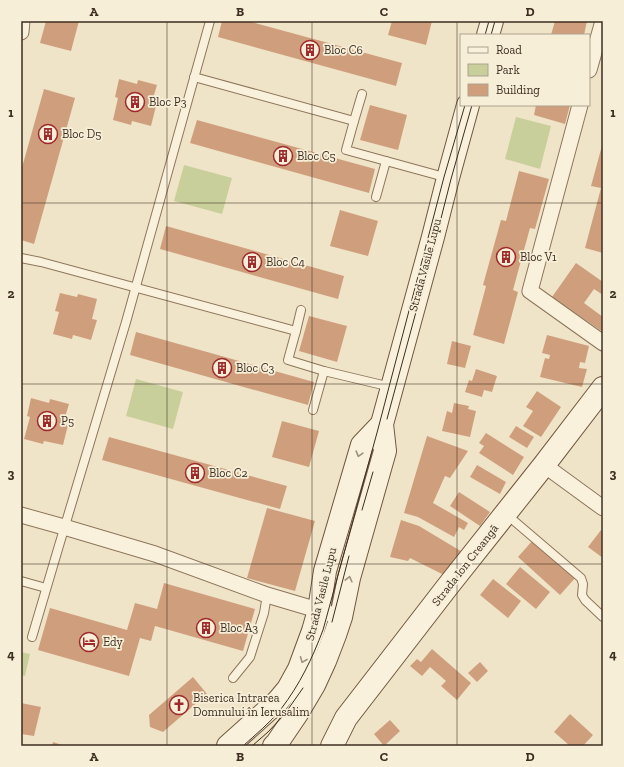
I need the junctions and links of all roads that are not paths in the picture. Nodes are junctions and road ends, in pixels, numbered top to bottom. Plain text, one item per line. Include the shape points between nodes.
1 (22, 21) edge
2 (210, 21) edge
3 (492, 21) edge
4 (603, 21) edge
5 (21, 32) edge
6 (488, 34) edge
7 (590, 66) edge
8 (194, 77) junction
9 (362, 94) dead end
10 (468, 106) edge
11 (580, 106) edge
12 (354, 121) junction
13 (386, 161) junction
14 (448, 178) junction
15 (376, 197) dead end
16 (21, 258) edge
17 (136, 287) junction
18 (301, 310) dead end
19 (296, 331) junction
20 (603, 342) edge
21 (324, 370) junction
22 (392, 388) junction
23 (603, 388) edge
24 (313, 410) dead end
25 (382, 424) junction
26 (544, 465) junction
27 (603, 508) edge
28 (506, 513) junction
29 (21, 515) edge
30 (64, 527) junction
31 (21, 581) edge
32 (46, 588) junction
33 (268, 595) junction
34 (319, 610) junction
35 (341, 617) junction
36 (603, 617) edge
37 (32, 637) dead end
38 (233, 678) dead end
39 (228, 746) edge
40 (274, 746) edge
41 (332, 746) edge

1 - 5 street
2 - 8 lane
3 - 6 main road
4 - 7 street
8 - 12 lane
8 - 17 lane
9 - 12 lane
10 - 14 main road, Strada Vasile Lupu
11 - 20 street via 530,291
12 - 13 lane via 346,150
13 - 14 lane
13 - 15 lane
14 - 22 main road, Strada Vasile Lupu
16 - 17 lane
17 - 19 lane
17 - 30 lane
18 - 19 lane
19 - 21 lane via 288,360
21 - 22 lane
21 - 24 lane
22 - 25 main road, Strada Vasile Lupu
23 - 26 main road, Strada Ion Creangă
25 -> 34 main road, Strada Vasile Lupu via 362,444 325,571
35 -> 25 main road, Strada Vasile Lupu via 349,578 385,451
26 - 27 street
26 - 28 main road, Strada Ion Creangă
28 - 36 lane via 580,578 583,584 582,595
28 - 41 main road, Strada Ion Creangă via 346,718
29 - 30 street
30 - 32 lane
30 - 33 street via 155,554
31 - 32 lane
32 - 37 lane
33 - 34 street
33 - 38 lane via 250,657
34 - 35 street
34 -> 39 main road, Strada Vasile Lupu via 306,652 288,689
35 - 40 main road, Strada Vasile Lupu via 326,661 314,685

